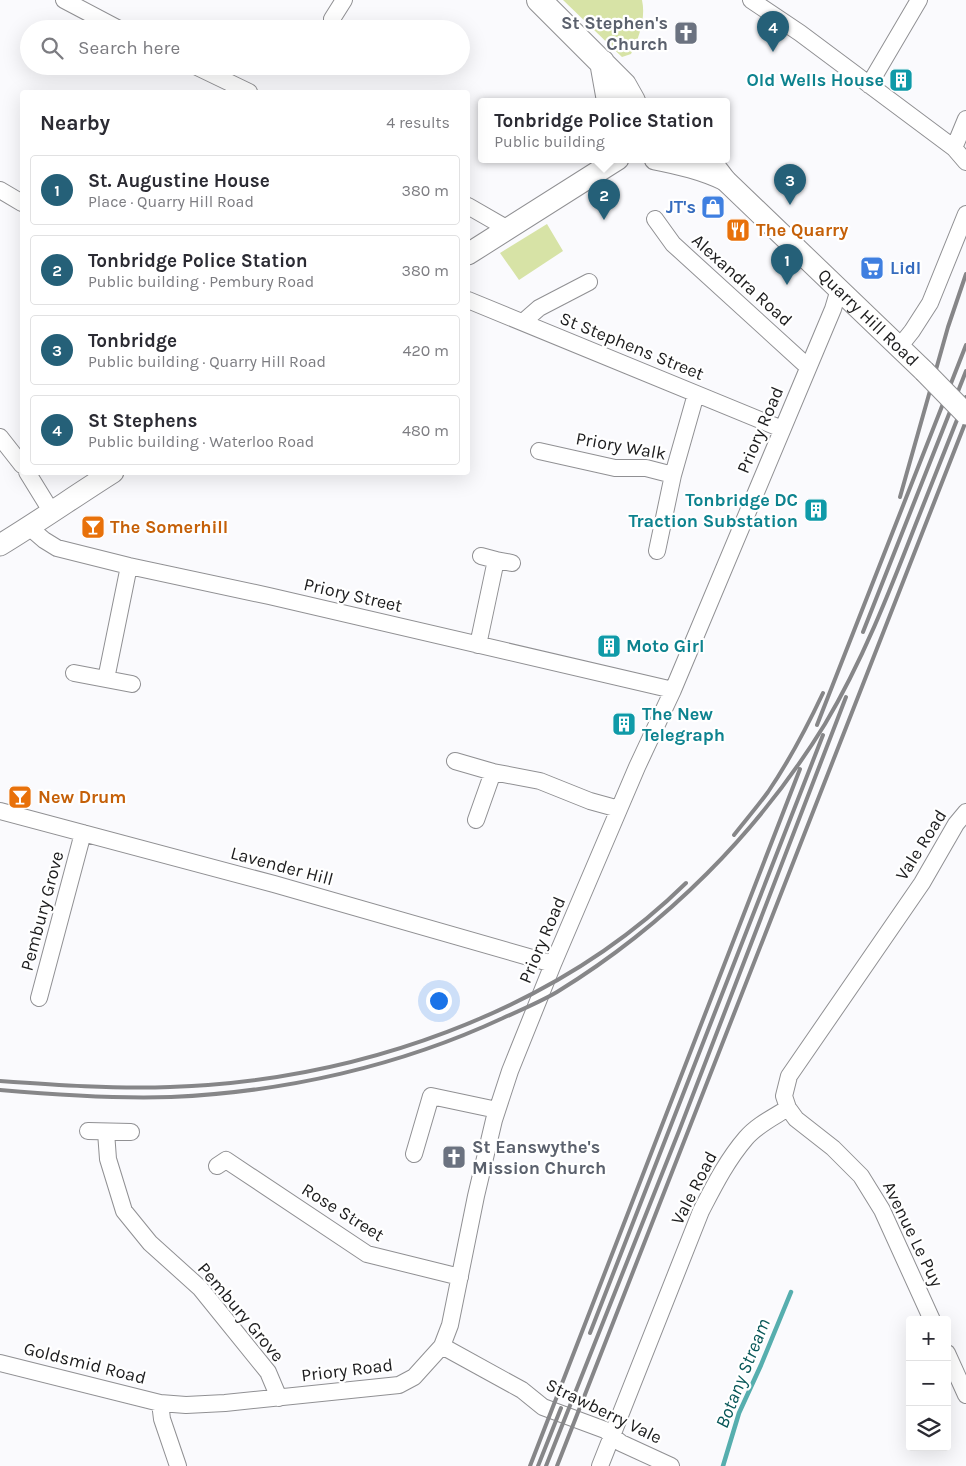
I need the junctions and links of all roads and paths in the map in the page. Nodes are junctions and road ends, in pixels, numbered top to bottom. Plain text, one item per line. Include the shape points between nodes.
1 (64, 0) edge
2 (344, 0) edge
3 (539, 0) edge
4 (751, 0) edge
5 (919, 0) edge
6 (332, 19) dead end
7 (102, 20) edge
8 (602, 62) junction
9 (212, 75) edge
10 (869, 85) junction
11 (239, 90) edge
12 (608, 98) edge
13 (631, 98) edge
14 (966, 119) edge
15 (954, 148) junction
16 (966, 162) edge
17 (591, 163) edge
18 (612, 163) edge
19 (678, 163) edge
20 (712, 163) edge
21 (725, 180) junction
22 (0, 190) edge
23 (568, 192) junction
24 (20, 202) edge
25 (470, 207) edge
26 (966, 214) edge
27 (655, 219) dead end
28 (508, 229) junction
29 (470, 253) edge
30 (589, 282) dead end
31 (839, 289) junction
32 (470, 301) edge
33 (523, 322) junction
34 (900, 346) junction
35 (808, 367) junction
36 (696, 394) junction
37 (966, 414) edge
38 (782, 429) junction
39 (0, 437) edge
40 (539, 451) dead end
41 (20, 462) edge
42 (29, 475) edge
43 (108, 475) edge
44 (673, 475) junction
45 (51, 511) junction
46 (29, 527) junction
47 (0, 545) edge
48 (657, 551) dead end
49 (496, 559) dead end
50 (129, 566) junction
51 (478, 645) junction
52 (74, 673) dead end
53 (106, 679) junction
54 (132, 684) dead end
55 (673, 690) junction
56 (455, 761) dead end
57 (493, 772) junction
58 (619, 809) junction
59 (0, 811) edge
60 (966, 812) edge
61 (476, 820) dead end
62 (83, 834) junction
63 (553, 964) junction
64 (39, 998) dead end
65 (788, 1108) junction
66 (497, 1110) junction
67 (88, 1132) dead end
68 (106, 1132) junction
69 (131, 1132) dead end
70 (414, 1154) dead end
71 (217, 1166) dead end
72 (460, 1277) junction
73 (930, 1316) edge
74 (442, 1346) junction
75 (950, 1361) edge
76 (0, 1363) edge
77 (966, 1396) edge
78 (279, 1398) junction
79 (160, 1403) junction
80 (612, 1436) junction
81 (178, 1466) edge
82 (600, 1466) edge
83 (671, 1466) edge

1 - 7 street
2 - 6 street
3 - 8 highway
4 - 10 street
5 - 10 street
8 - 12 highway
8 - 13 highway via 624,85
9 - 11 street
10 - 15 street
14 - 15 street
15 - 16 street
17 - 23 main road
18 - 23 main road
19 - 21 main road, Quarry Hill Road
20 - 21 main road, Quarry Hill Road
21 - 31 main road, Quarry Hill Road
22 - 24 street
23 - 28 main road
25 - 28 street
26 - 34 street via 930,302
27 - 35 street, Alexandra Road via 678,249
28 - 29 main road
30 - 33 street via 539,308
31 - 34 main road, Quarry Hill Road
31 - 35 street, Priory Road
32 - 33 street, St Stephens Street
33 - 36 street, St Stephens Street
34 - 37 main road, Quarry Hill Road, bridge
35 - 38 street, Priory Road
36 - 38 street, St Stephens Street
36 - 44 street, Priory Walk
38 - 55 street, Priory Road
39 - 41 street
40 - 44 street, Priory Walk via 615,468 646,468
42 - 45 street
43 - 45 main road
44 - 48 street
45 - 46 main road
46 - 47 main road
46 - 50 street, Priory Street via 57,548
49 - 51 street
50 - 51 street, Priory Street
50 - 53 street
51 - 55 street, Priory Street
52 - 53 street
53 - 54 street
55 - 58 street, Priory Road
56 - 57 street
57 - 58 street via 540,781
57 - 61 street
58 - 63 street, Priory Road
59 - 62 street, Lavender Hill
60 - 65 street, Vale Road via 922,883 789,1076 784,1096
62 - 63 street, Lavender Hill via 301,891
62 - 64 street, Pembury Grove
63 - 66 street, Priory Road
65 - 73 street, Avenue Le Puy via 796,1119 833,1148 861,1176 882,1210
65 - 80 street, Vale Road via 747,1137 720,1174 701,1211
66 - 70 street via 431,1096
66 - 72 street, Priory Road
67 - 68 street
68 - 69 street
68 - 78 street, Pembury Grove via 108,1160 124,1211 150,1243 200,1288 268,1372
71 - 72 street, Rose Street via 226,1160 368,1254
72 - 74 street, Priory Road
74 - 78 street, Priory Road via 414,1377 399,1385
74 - 80 street, Strawberry Vale via 522,1390 544,1407 605,1430
75 - 77 street
76 - 79 street, Goldsmid Road
78 - 79 street, Priory Road via 186,1405
79 - 81 street
80 - 82 street, Vale Road
80 - 83 street, Strawberry Vale

